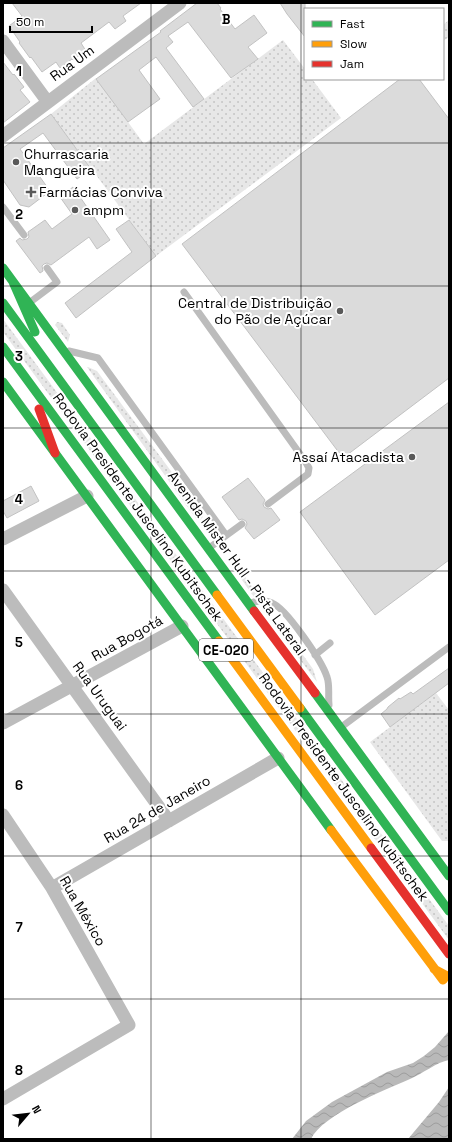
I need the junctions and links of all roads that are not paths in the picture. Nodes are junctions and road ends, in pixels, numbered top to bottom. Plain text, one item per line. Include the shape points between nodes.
1 (173, 5) edge
2 (3, 41) edge
3 (47, 101) junction
4 (3, 136) edge
5 (3, 209) edge
6 (24, 236) dead end
7 (3, 268) edge
8 (47, 268) dead end
9 (13, 282) junction
10 (184, 292) dead end
11 (3, 303) edge
12 (28, 303) junction
13 (3, 347) edge
14 (64, 350) junction
15 (50, 366) junction
16 (22, 373) junction
17 (3, 382) edge
18 (55, 453) junction
19 (87, 496) junction
20 (268, 504) dead end
21 (242, 524) dead end
22 (226, 535) junction
23 (3, 539) edge
24 (208, 548) junction
25 (3, 590) edge
26 (249, 603) junction
27 (182, 626) junction
28 (330, 643) dead end
29 (449, 647) edge
30 (315, 655) junction
31 (73, 686) junction
32 (329, 713) junction
33 (3, 723) edge
34 (340, 728) junction
35 (278, 758) junction
36 (3, 815) edge
37 (170, 821) junction
38 (449, 876) edge
39 (52, 888) junction
40 (449, 910) edge
41 (449, 954) edge
42 (434, 969) junction
43 (449, 977) edge
44 (449, 987) edge
45 (3, 1099) edge

1 - 3 street, Rua Um
2 - 3 street
3 - 4 street, Rua Um
5 - 6 lane
7 - 9 main road, Avenida Mister Hull - Pista Lateral
8 - 12 lane via 57,282
9 - 12 main road, Avenida Mister Hull - Pista Lateral
9 - 15 main road
10 - 20 lane via 309,468 308,474
11 - 15 main road, Rodovia Presidente Juscelino Kubitschek / CE-020
12 - 14 main road, Avenida Mister Hull - Pista Lateral
13 - 16 main road, Rodovia Presidente Juscelino Kubitschek / CE-020
14 - 22 lane via 98,358
14 - 24 main road, Avenida Mister Hull - Pista Lateral
15 - 40 main road, Rodovia Presidente Juscelino Kubitschek / CE-020
16 - 18 main road via 45,422
16 - 41 main road, Rodovia Presidente Juscelino Kubitschek / CE-020
17 - 18 main road
18 - 19 main road
19 - 23 street
19 - 27 main road
21 - 22 lane
22 - 24 lane
24 - 26 main road, Avenida Mister Hull - Pista Lateral
25 - 31 street, Rua Uruguai
26 - 30 lane via 260,600 273,603 290,620
26 - 32 main road, Avenida Mister Hull - Pista Lateral
27 - 31 street, Rua Bogotá
27 - 35 main road
28 - 30 lane
29 - 34 lane
30 - 32 lane via 328,678
31 - 33 street, Rua Bogotá
31 - 37 street, Rua Uruguai
32 - 34 main road, Avenida Mister Hull - Pista Lateral
34 - 38 main road, Avenida Mister Hull - Pista Lateral
35 - 37 street, Rua 24 de Janeiro
35 - 42 main road
36 - 39 street, Rua México
37 - 39 street, Rua 24 de Janeiro
39 - 45 street, Rua México via 128,1025
42 - 43 main road
42 - 44 main road

